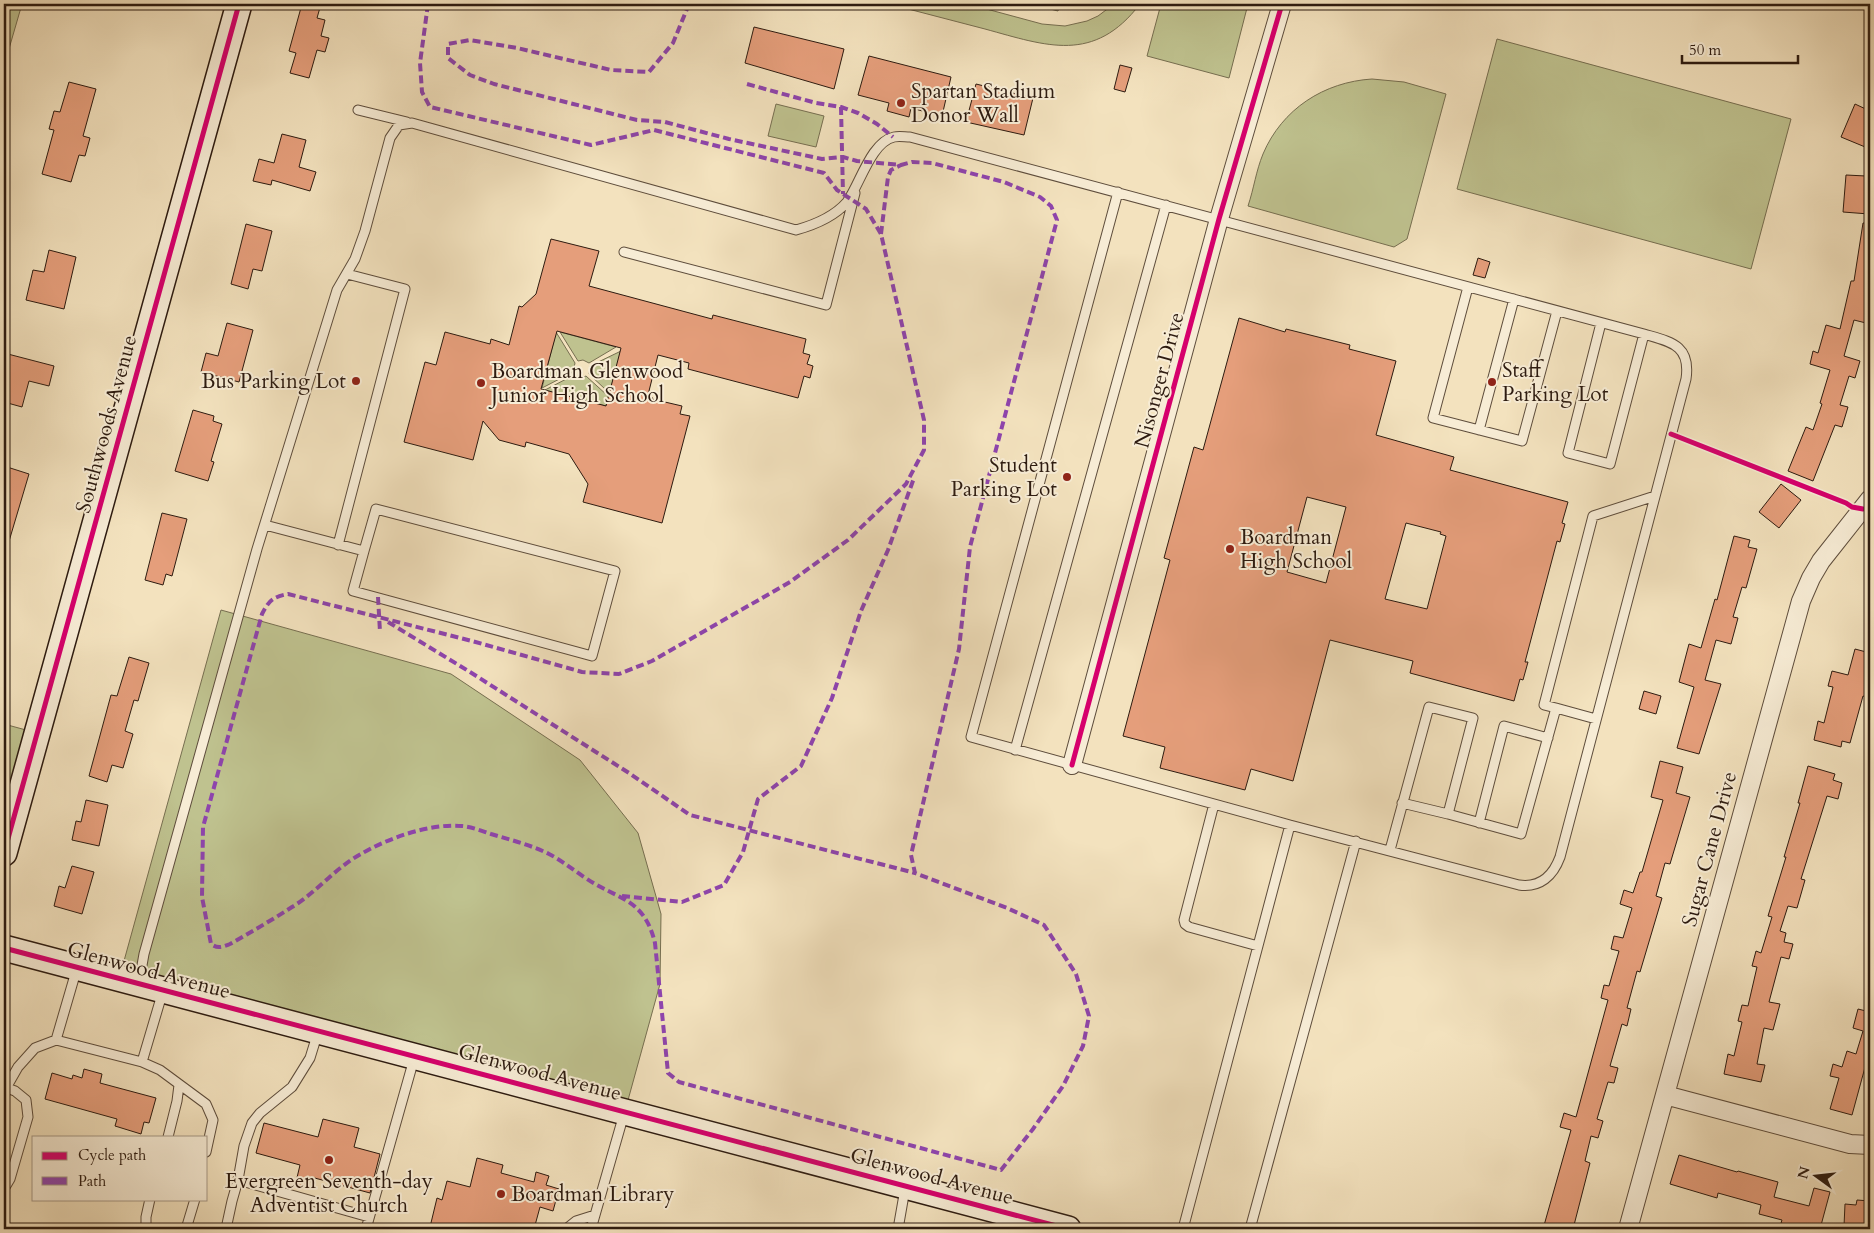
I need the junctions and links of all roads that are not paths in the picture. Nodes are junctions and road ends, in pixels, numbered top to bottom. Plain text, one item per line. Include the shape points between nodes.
1 (239, 4) edge
2 (1282, 4) edge
3 (358, 110) dead end
4 (412, 123) junction
5 (857, 188) junction
6 (1118, 192) junction
7 (1166, 204) junction
8 (1219, 219) junction
9 (624, 252) dead end
10 (347, 274) junction
11 (1468, 287) junction
12 (1514, 299) junction
13 (1557, 311) junction
14 (1601, 323) junction
15 (1644, 334) junction
16 (1479, 430) junction
17 (1655, 496) junction
18 (1870, 499) edge
19 (265, 525) junction
20 (338, 545) junction
21 (364, 551) junction
22 (1556, 708) junction
23 (1596, 719) junction
24 (1548, 738) junction
25 (1015, 750) junction
26 (1072, 766) junction
27 (1402, 803) junction
28 (1214, 804) junction
29 (1448, 814) junction
30 (1480, 823) junction
31 (1290, 825) junction
32 (1356, 841) junction
33 (1390, 850) junction
34 (4, 853) edge
35 (1258, 946) junction
36 (4, 948) edge
37 (77, 968) junction
38 (139, 984) junction
39 (163, 990) junction
40 (318, 1031) junction
41 (56, 1040) junction
42 (415, 1056) junction
43 (142, 1062) junction
44 (179, 1085) junction
45 (5, 1087) edge
46 (1665, 1096) junction
47 (625, 1111) junction
48 (168, 1136) edge
49 (208, 1143) edge
50 (1870, 1145) edge
51 (238, 1180) junction
52 (906, 1186) junction
53 (4, 1189) edge
54 (150, 1200) edge
55 (194, 1200) edge
56 (595, 1215) junction
57 (369, 1217) junction
58 (146, 1229) edge
59 (186, 1229) edge
60 (229, 1229) edge
61 (366, 1229) edge
62 (566, 1229) edge
63 (592, 1229) edge
64 (898, 1229) edge
65 (1068, 1229) edge
66 (1183, 1229) edge
67 (1250, 1229) edge
68 (1628, 1229) edge

1 - 34 street, Southwoods Avenue
2 - 8 street, Nisonger Drive
3 - 4 lane
4 - 5 lane via 796,230 818,223 845,204
4 - 10 lane via 400,125 390,138 365,231
5 - 6 lane via 878,148 893,137 910,137
5 - 9 lane via 826,305
6 - 7 lane
6 - 25 lane via 970,737
7 - 8 lane
7 - 25 lane
8 - 11 lane
8 - 26 street, Nisonger Drive
10 - 19 lane via 337,290
10 - 20 lane via 405,289
11 - 12 lane
11 - 16 lane via 1433,418
12 - 13 lane
12 - 16 lane
13 - 14 lane
13 - 16 lane via 1522,441
14 - 15 lane
14 - 15 lane via 1568,453 1590,459 1610,464
15 - 17 lane via 1678,346 1687,360
17 - 22 lane via 1593,516 1544,705
17 - 23 lane
18 - 46 street, Sugar Cane Drive via 1821,560 1801,601
19 - 20 lane
19 - 38 lane via 144,954
20 - 21 lane
21 - 21 lane via 353,591 592,656 615,571 376,509
22 - 23 lane
22 - 24 lane
23 - 33 lane via 1560,857 1552,872 1541,882 1519,885
24 - 30 lane via 1521,834
24 - 30 lane via 1504,726
25 - 26 lane
26 - 28 lane
27 - 29 lane
27 - 29 lane via 1429,707 1473,718
27 - 33 lane
28 - 31 lane
28 - 35 lane via 1185,924
29 - 30 lane
31 - 32 lane
31 - 35 lane
32 - 33 lane
32 - 67 lane
35 - 66 lane
36 - 37 street, Glenwood Avenue
37 - 38 street, Glenwood Avenue
37 - 41 lane
38 - 39 street, Glenwood Avenue
39 - 40 street, Glenwood Avenue
39 - 43 lane
40 - 42 street, Glenwood Avenue
40 - 51 lane via 310,1058 292,1086 252,1123
41 - 43 lane
41 - 45 lane via 35,1048
42 - 47 street, Glenwood Avenue
42 - 57 lane
43 - 44 lane via 160,1070
44 - 48 lane
44 - 49 lane via 206,1104 213,1120
45 - 53 lane via 26,1100 28,1118
46 - 50 street via 1850,1144
46 - 68 street, Sugar Cane Drive
47 - 52 street, Glenwood Avenue
47 - 56 lane
51 - 57 lane
51 - 60 lane via 227,1224
52 - 64 lane
52 - 65 street, Glenwood Avenue
54 - 58 lane
55 - 59 lane
56 - 62 lane via 576,1221
56 - 63 lane
57 - 61 lane

